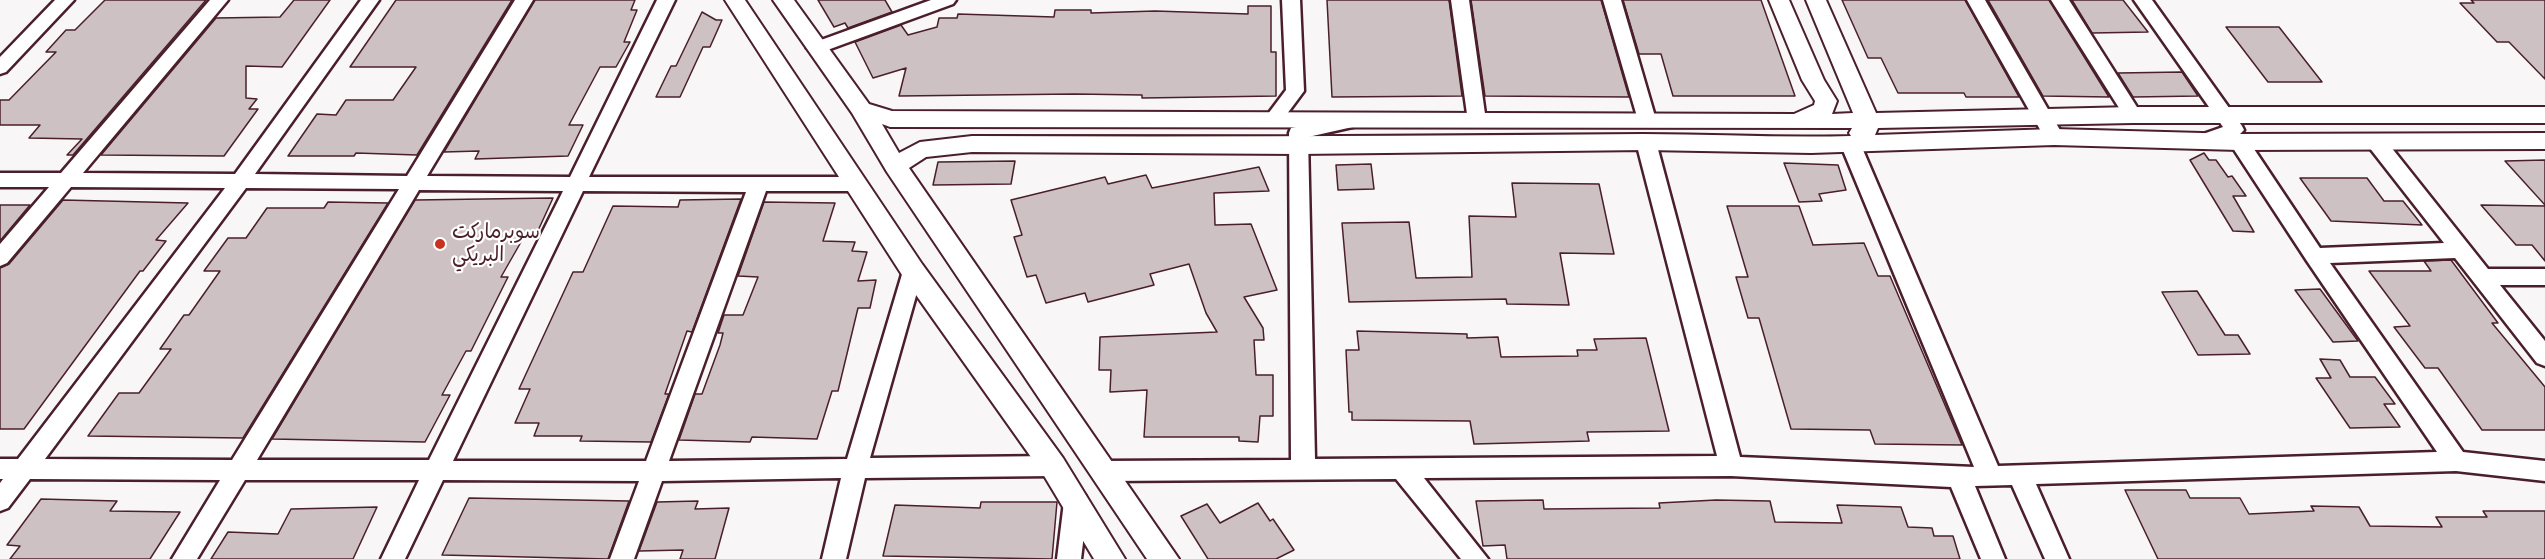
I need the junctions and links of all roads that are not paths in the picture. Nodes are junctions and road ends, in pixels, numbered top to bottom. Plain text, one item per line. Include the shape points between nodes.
1 (65, 0) edge
2 (219, 0) edge
3 (370, 0) edge
4 (524, 0) edge
5 (666, 0) edge
6 (735, 0) edge
7 (783, 0) edge
8 (947, 0) edge
9 (1291, 0) edge
10 (1460, 0) edge
11 (1612, 0) edge
12 (1779, 0) edge
13 (1816, 0) edge
14 (1976, 0) edge
15 (2060, 0) edge
16 (2143, 0) edge
17 (816, 48) junction
18 (0, 68) edge
19 (1850, 79) junction
20 (1813, 80) junction
21 (861, 109) junction
22 (2133, 115) junction
23 (2545, 115) edge
24 (2042, 117) junction
25 (2227, 117) junction
26 (943, 119) junction
27 (1477, 121) junction
28 (1868, 121) junction
29 (1271, 122) junction
30 (1351, 122) junction
31 (1798, 122) junction
32 (1646, 131) junction
33 (2054, 138) junction
34 (2207, 140) junction
35 (2239, 141) junction
36 (2545, 141) edge
37 (2376, 142) junction
38 (1850, 143) junction
39 (1811, 145) junction
40 (1299, 146) junction
41 (948, 147) junction
42 (895, 166) junction
43 (0, 180) edge
44 (65, 180) junction
45 (241, 180) junction
46 (413, 181) junction
47 (856, 184) junction
48 (574, 185) junction
49 (758, 185) junction
50 (2460, 250) junction
51 (2314, 256) junction
52 (0, 258) edge
53 (913, 271) junction
54 (2481, 277) junction
55 (2545, 277) edge
56 (2545, 357) edge
57 (2456, 461) junction
58 (1053, 466) junction
59 (1731, 466) junction
60 (240, 467) junction
61 (12, 469) edge
62 (439, 469) junction
63 (1402, 469) junction
64 (855, 470) junction
65 (1303, 470) junction
66 (654, 471) junction
67 (1104, 471) junction
68 (2545, 471) edge
69 (2019, 473) junction
70 (1990, 476) junction
71 (1959, 477) junction
72 (0, 501) edge
73 (1076, 502) junction
74 (184, 559) edge
75 (393, 559) edge
76 (622, 559) edge
77 (834, 559) edge
78 (1069, 559) edge
79 (1110, 559) edge
80 (1164, 559) edge
81 (1476, 559) edge
82 (1992, 559) edge
83 (2057, 559) edge

1 - 18 street
2 - 44 street
3 - 45 street
4 - 46 street
5 - 48 street
6 - 47 street
7 - 17 street
8 - 17 street
9 - 29 street via 1295,91
10 - 27 street
11 - 32 street
12 - 20 street
13 - 19 street
14 - 24 street
15 - 22 street
16 - 25 street
17 - 21 street
19 - 20 street via 1841,85
19 - 28 street
20 - 31 street via 1826,101 1824,110
21 - 26 street via 890,119
21 - 42 street
22 - 24 street
22 - 25 street
23 - 25 street
24 - 28 street
24 - 33 street
25 - 34 street via 2235,130
26 - 29 street
26 - 41 street via 929,137
27 - 30 street
27 - 32 street
28 - 31 street
28 - 39 street via 1865,132
29 - 30 street
30 - 40 street via 1298,133
31 - 32 street
32 - 39 street
32 - 40 street
32 - 59 street
33 - 34 street
33 - 38 street
34 - 35 street
35 - 37 street
35 - 51 street
36 - 37 street
37 - 50 street
38 - 39 street
38 - 70 street
40 - 41 street
40 - 65 street
41 - 42 street via 920,150
42 - 67 street
43 - 44 street
44 - 45 street
44 - 52 street
45 - 46 street
45 - 61 street
46 - 48 street
46 - 60 street
47 - 49 street
47 - 53 street
48 - 49 street
48 - 62 street
49 - 66 street
50 - 51 street
50 - 54 street
51 - 57 street
53 - 58 street
53 - 64 street
54 - 55 street
54 - 56 street
57 - 68 street
57 - 69 street
58 - 64 street
58 - 73 street
59 - 63 street
59 - 71 street
60 - 61 street
60 - 62 street
60 - 74 street
61 - 72 street
62 - 66 street
62 - 75 street
63 - 65 street
63 - 81 street
64 - 66 street
64 - 77 street
65 - 67 street
66 - 76 street
67 - 80 street
69 - 70 street
69 - 83 street
70 - 71 street
71 - 82 street
73 - 78 street
73 - 79 street

